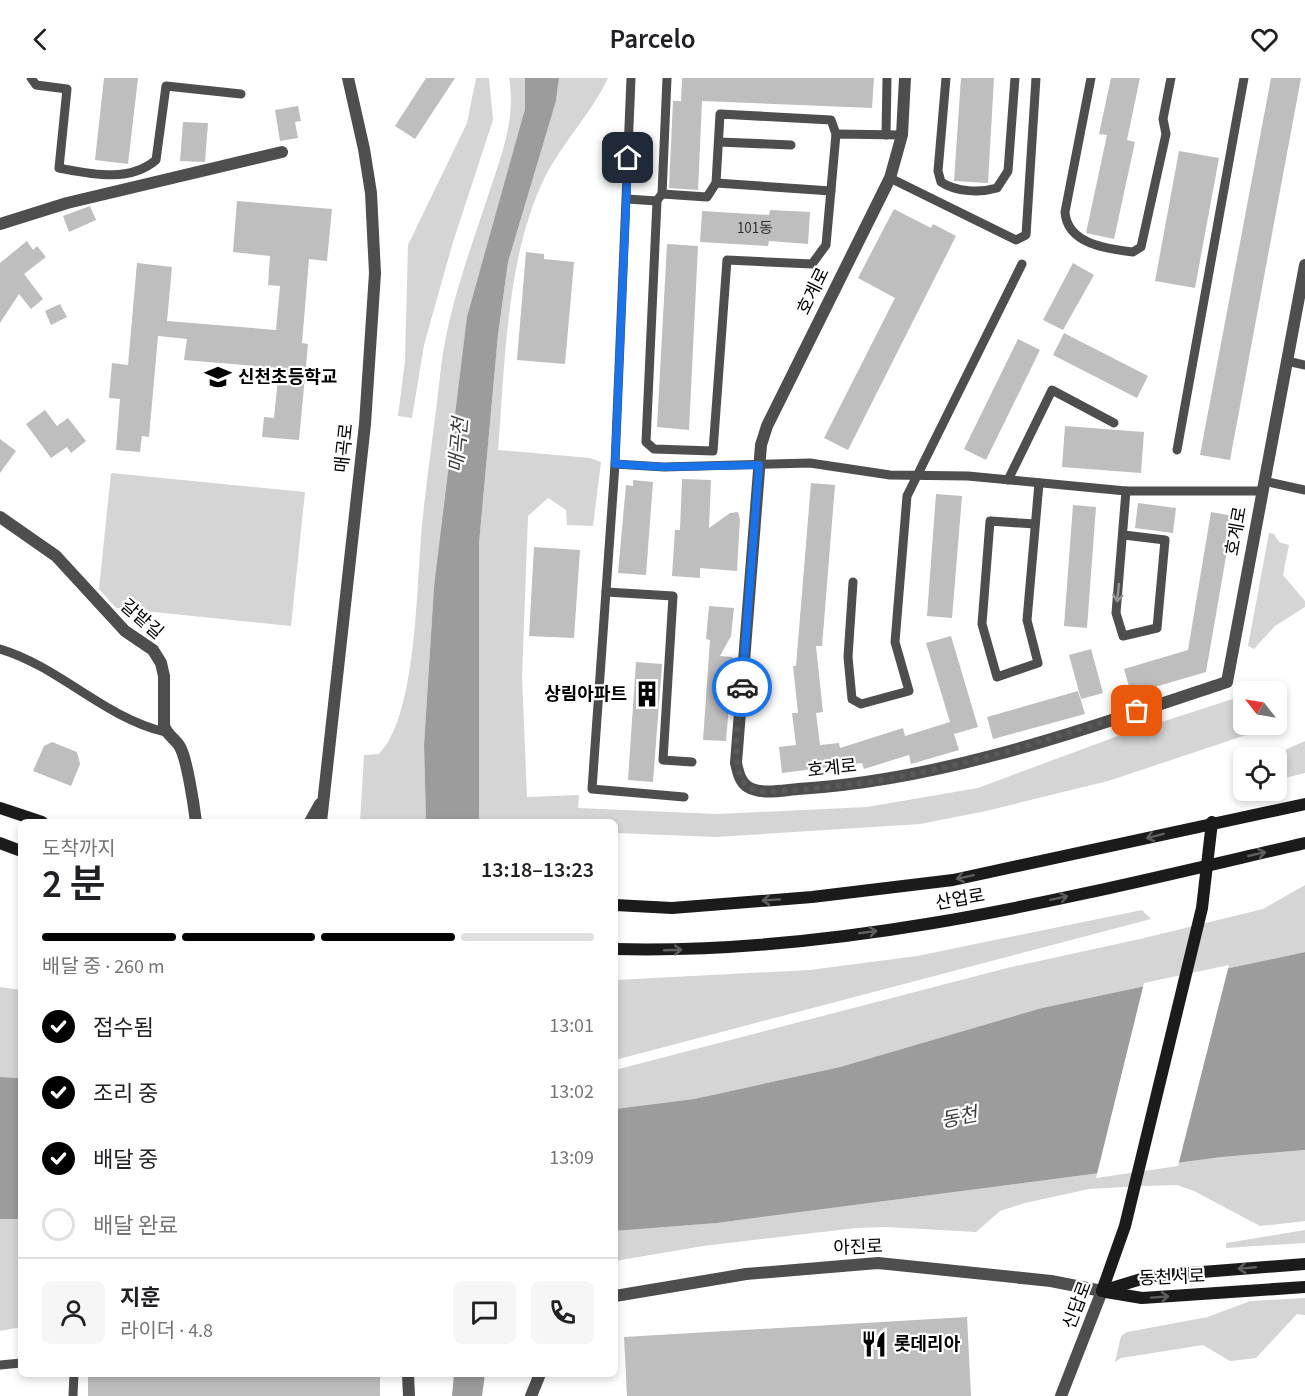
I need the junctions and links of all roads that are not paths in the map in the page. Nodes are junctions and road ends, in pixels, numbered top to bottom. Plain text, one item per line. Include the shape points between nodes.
1 (31, 78) edge
2 (348, 78) edge
3 (631, 78) edge
4 (667, 78) edge
5 (887, 78) edge
6 (905, 78) edge
7 (946, 78) edge
8 (1016, 78) edge
9 (1036, 78) edge
10 (1091, 78) edge
11 (1171, 78) edge
12 (1244, 78) edge
13 (241, 94) dead end
14 (837, 134) junction
15 (886, 135) junction
16 (902, 135) junction
17 (719, 142) junction
18 (790, 145) dead end
19 (282, 152) dead end
20 (890, 178) junction
21 (716, 183) junction
22 (831, 191) junction
23 (659, 197) junction
24 (627, 198) junction
25 (0, 224) edge
26 (1022, 264) dead end
27 (1305, 265) edge
28 (1287, 361) junction
29 (1305, 365) edge
30 (1114, 423) dead end
31 (1177, 450) dead end
32 (615, 464) junction
33 (759, 465) junction
34 (915, 476) junction
35 (1008, 480) junction
36 (1039, 483) junction
37 (1263, 486) junction
38 (1305, 490) edge
39 (1126, 491) junction
40 (0, 517) edge
41 (1035, 524) junction
42 (1124, 535) junction
43 (853, 582) dead end
44 (606, 592) junction
45 (0, 649) edge
46 (165, 732) junction
47 (692, 762) dead end
48 (684, 797) dead end
49 (323, 798) junction
50 (1305, 804) edge
51 (0, 808) edge
52 (33, 819) edge
53 (195, 819) edge
54 (312, 819) edge
55 (321, 819) edge
56 (1212, 822) junction
57 (0, 843) edge
58 (1305, 843) edge
59 (18, 850) edge
60 (1209, 865) junction
61 (618, 906) edge
62 (618, 949) edge
63 (1305, 1264) edge
64 (1305, 1287) edge
65 (1102, 1291) junction
66 (618, 1295) edge
67 (18, 1363) edge
68 (0, 1365) edge
69 (74, 1377) edge
70 (408, 1377) edge
71 (539, 1377) edge
72 (73, 1396) edge
73 (409, 1396) edge
74 (531, 1396) edge
75 (1061, 1396) edge

1 - 13 lane via 36,85 67,89 59,168 91,174 118,175 146,168 156,160 166,86
2 - 49 street, 매곡로 via 369,182 375,273 365,424
3 - 24 lane
4 - 23 lane
5 - 15 lane
6 - 16 street, 호계로
7 - 8 lane via 938,171 941,182 951,189 987,191 997,188 1008,171
9 - 20 lane via 1026,235 1016,240
10 - 11 lane via 1065,224 1083,240 1133,252 1141,247 1166,134 1162,119
12 - 31 lane
14 - 15 lane
14 - 17 lane via 831,120 720,114
14 - 22 lane
15 - 16 lane
16 - 20 street, 호계로
17 - 18 lane
17 - 21 lane
19 - 25 street via 67,203
20 - 33 street, 호계로 via 767,426
21 - 22 lane
21 - 23 lane via 707,197
22 - 23 lane via 826,245 812,264 727,260 713,451 654,449 646,442
23 - 24 lane
24 - 32 lane
26 - 34 lane
27 - 28 street, 호계로
28 - 29 lane
28 - 37 street, 호계로
30 - 35 lane via 1052,390
32 - 33 lane
32 - 44 lane
33 - 34 lane via 810,463
33 - 37 street, 호계로 via 736,764 749,788 766,791 822,788 956,766 1227,682
34 - 35 lane
34 - 43 lane via 907,496 895,642 909,691 861,705 852,699 848,657
35 - 36 lane
36 - 39 lane
36 - 41 lane
37 - 38 lane
37 - 39 lane
39 - 42 lane
40 - 46 street, 갈밭길 via 56,556 125,631 153,651 164,676
41 - 41 lane via 1027,620 1038,663 997,677 982,624 990,521
42 -> 42 lane via 1116,613 1123,636 1157,628 1165,540
44 - 47 lane via 673,596 663,760
44 - 48 lane via 592,789
45 - 46 lane via 42,668 123,719
46 - 53 street via 184,757
49 - 54 street
49 - 55 street, 매곡로
50 - 56 main road, 산업로
51 - 52 main road
56 - 60 main road, 신답로
56 -> 61 main road, 산업로 via 953,880 742,903 672,908
57 - 59 main road
60 -> 58 main road, 산업로
62 -> 60 main road, 산업로 via 673,950 813,940 957,919
60 - 65 main road, 신답로 via 1206,895 1125,1226
63 -> 65 main road, 동천서로 via 1151,1276
65 -> 64 main road, 동천서로 via 1142,1298
65 - 66 street, 아진로 via 1051,1281 878,1263 746,1274
65 - 75 street, 신답로
67 - 68 lane
69 - 72 lane
70 - 73 street
71 - 74 street

